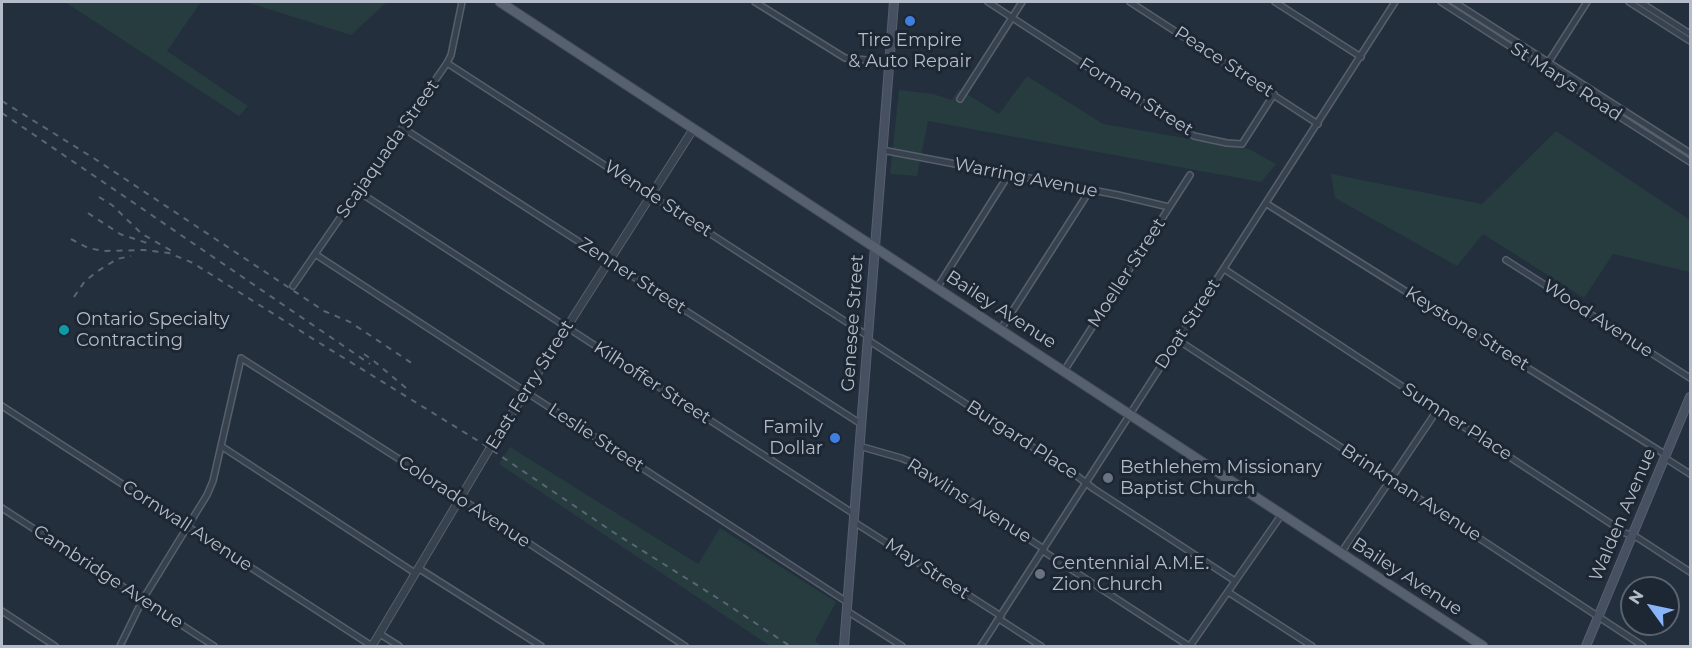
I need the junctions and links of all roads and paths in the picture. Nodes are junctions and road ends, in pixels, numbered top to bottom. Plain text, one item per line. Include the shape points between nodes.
1 (462, 2) edge
2 (500, 2) edge
3 (755, 2) edge
4 (894, 2) edge
5 (988, 2) edge
6 (1022, 2) edge
7 (1130, 2) edge
8 (1275, 2) edge
9 (1395, 2) edge
10 (1441, 2) edge
11 (1454, 2) edge
12 (1587, 2) edge
13 (1629, 2) edge
14 (1640, 2) edge
15 (1012, 18) junction
16 (1665, 21) junction
17 (1493, 26) junction
18 (1489, 32) junction
19 (1690, 34) edge
20 (1690, 41) edge
21 (1360, 57) junction
22 (889, 62) junction
23 (1548, 62) junction
24 (447, 63) junction
25 (1545, 68) junction
26 (1274, 94) junction
27 (960, 99) dead end
28 (1611, 102) junction
29 (1607, 108) junction
30 (1318, 124) junction
31 (403, 128) junction
32 (694, 128) junction
33 (882, 150) junction
34 (1690, 158) edge
35 (1009, 174) junction
36 (1190, 175) dead end
37 (1090, 190) junction
38 (359, 192) junction
39 (651, 195) junction
40 (1266, 204) junction
41 (1169, 207) junction
42 (875, 247) junction
43 (315, 254) junction
44 (1506, 260) dead end
45 (608, 261) junction
46 (1224, 269) junction
47 (293, 286) dead end
48 (937, 288) junction
49 (567, 327) junction
50 (1001, 329) junction
51 (868, 338) junction
52 (1178, 340) junction
53 (1064, 371) junction
54 (1690, 378) edge
55 (525, 392) junction
56 (1690, 397) edge
57 (2, 406) edge
58 (1438, 409) junction
59 (1130, 414) junction
60 (861, 424) junction
61 (221, 446) junction
62 (860, 446) junction
63 (1665, 456) junction
64 (1690, 474) edge
65 (1391, 480) junction
66 (1086, 483) junction
67 (459, 498) junction
68 (2, 508) edge
69 (1281, 514) junction
70 (854, 518) junction
71 (187, 526) junction
72 (1632, 536) junction
73 (1043, 550) junction
74 (1341, 553) junction
75 (417, 571) junction
76 (1690, 572) edge
77 (1235, 582) junction
78 (1228, 591) junction
79 (143, 599) junction
80 (847, 607) junction
81 (2, 611) edge
82 (1598, 616) junction
83 (1000, 617) junction
84 (380, 634) junction
85 (55, 646) edge
86 (120, 646) edge
87 (214, 646) edge
88 (372, 646) edge
89 (399, 646) edge
90 (541, 646) edge
91 (685, 646) edge
92 (844, 646) edge
93 (902, 646) edge
94 (981, 646) edge
95 (1041, 646) edge
96 (1189, 646) edge
97 (1312, 646) edge
98 (1483, 646) edge
99 (1586, 646) edge
100 (1643, 646) edge

1 - 24 street, Scajaquada Street
2 - 32 main road, Bailey Avenue
3 - 22 street via 845,58
4 - 22 main road, Genesee Street
5 - 15 street, Forman Street
6 - 15 street
7 - 26 street, Peace Street
8 - 21 street
9 - 21 street, Doat Street
10 - 18 street, St Marys Road
11 - 17 street, St Marys Road
12 - 23 street
13 - 16 street
14 - 16 street
15 - 26 street, Forman Street via 1194,136 1242,144
15 - 27 street
16 - 19 street
16 - 20 street
17 - 18 street
17 - 23 street, St Marys Road
18 - 25 street, St Marys Road
21 - 30 street, Doat Street
22 - 33 main road, Genesee Street
23 - 25 street
23 - 28 street, St Marys Road
24 - 31 street, Scajaquada Street
24 - 39 street, Wende Street
25 - 29 street, St Marys Road
26 - 30 street, Peace Street
28 - 29 street
28 - 34 street, St Marys Road
29 - 34 street, St Marys Road
30 - 40 street, Doat Street
31 - 38 street, Scajaquada Street
31 - 45 street, Zenner Street
32 - 39 street, East Ferry Street
32 - 42 main road, Bailey Avenue
33 - 35 street, Warring Avenue
33 - 42 main road, Genesee Street
35 - 37 street, Warring Avenue
35 - 48 street
36 - 41 street, Moeller Street
37 - 41 street, Warring Avenue
37 - 50 street
38 - 43 street, Scajaquada Street
38 - 49 street, Kilhoffer Street
39 - 45 street, East Ferry Street
39 - 51 street, Wende Street
40 - 46 street, Doat Street
40 - 63 street, Keystone Street
41 - 53 street, Moeller Street
42 - 48 main road, Bailey Avenue
42 - 51 main road, Genesee Street
43 - 47 street, Scajaquada Street
43 - 55 street, Leslie Street
44 - 54 street, Wood Avenue
45 - 49 street, East Ferry Street
45 - 60 street, Zenner Street
46 - 52 street, Doat Street
46 - 58 street, Sumner Place
48 - 50 main road, Bailey Avenue
49 - 55 street, East Ferry Street
49 - 70 street, Kilhoffer Street
50 - 53 main road, Bailey Avenue
51 - 60 main road, Genesee Street
51 - 66 street, Burgard Place
52 - 59 street, Doat Street
52 - 65 street, Brinkman Avenue
53 - 59 main road, Bailey Avenue
55 - 67 street, East Ferry Street
55 - 80 street, Leslie Street
56 - 63 main road, Walden Avenue
57 - 71 street, Cornwall Avenue
58 - 65 street
58 - 72 street, Sumner Place
59 - 66 street, Doat Street
59 - 69 main road, Bailey Avenue
60 - 62 main road, Genesee Street
61 - 67 street, Colorado Avenue via 242,358
61 - 71 street via 210,488
61 - 75 street
62 - 70 main road, Genesee Street
62 - 73 street, Rawlins Avenue via 911,462
63 - 64 street, Keystone Street
63 - 72 main road, Walden Avenue
65 - 74 street
65 - 82 street, Brinkman Avenue
66 - 73 street, Doat Street
66 - 77 street, Burgard Place
67 - 75 street, East Ferry Street
67 - 91 street, Colorado Avenue
68 - 79 street, Cambridge Avenue
69 - 74 main road, Bailey Avenue
69 - 77 street
70 - 80 main road, Genesee Street
70 - 83 street, May Street
71 - 79 street
71 - 88 street, Cornwall Avenue
72 - 76 street, Sumner Place
72 - 82 main road, Walden Avenue
73 - 83 street, Doat Street
73 - 96 street, Rawlins Avenue
74 - 98 main road, Bailey Avenue
75 - 84 street, East Ferry Street
75 - 90 street
77 - 78 street
78 - 96 street
78 - 97 street
79 - 86 street
79 - 87 street, Cambridge Avenue
80 - 92 main road, Genesee Street
80 - 93 street, Leslie Street
81 - 85 street
82 - 99 main road, Walden Avenue
82 - 100 street, Brinkman Avenue
83 - 94 street, Doat Street
83 - 95 street, May Street
84 - 88 street, East Ferry Street
84 - 89 street

